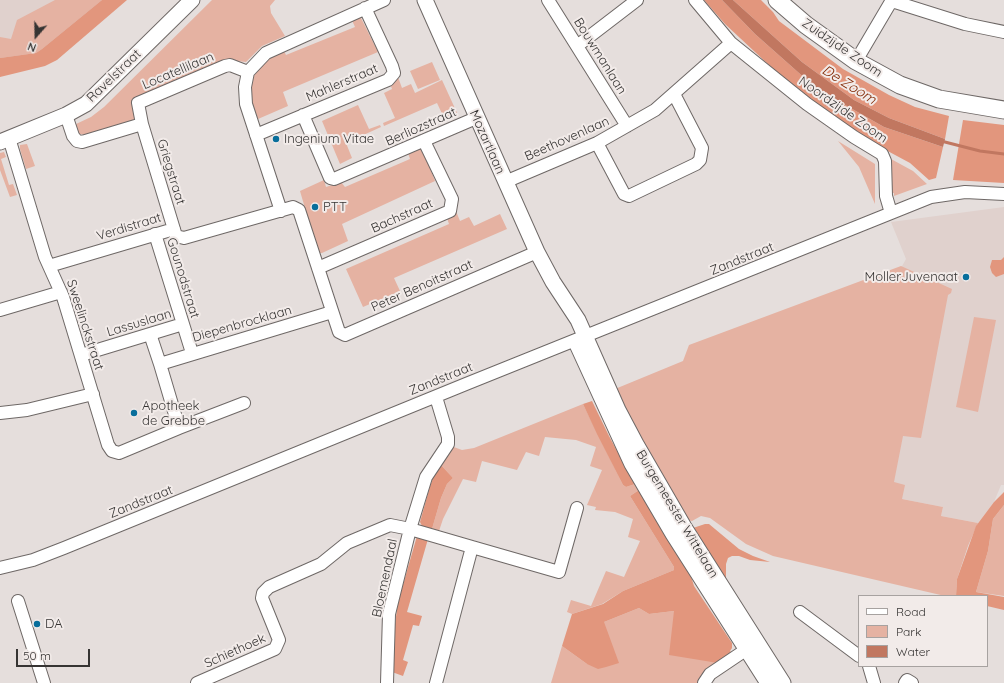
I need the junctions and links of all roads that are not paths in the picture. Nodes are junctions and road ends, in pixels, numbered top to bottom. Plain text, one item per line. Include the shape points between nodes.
1 (192, 0) edge
2 (384, 0) edge
3 (425, 0) edge
4 (548, 0) edge
5 (637, 0) edge
6 (695, 0) edge
7 (777, 0) edge
8 (892, 0) edge
9 (365, 8) junction
10 (1004, 32) edge
11 (731, 43) junction
12 (577, 46) junction
13 (856, 61) junction
14 (248, 72) junction
15 (674, 94) junction
16 (1004, 110) edge
17 (66, 115) junction
18 (303, 115) junction
19 (476, 118) junction
20 (142, 124) junction
21 (627, 126) junction
22 (256, 135) junction
23 (4, 140) edge
24 (424, 141) junction
25 (597, 143) junction
26 (505, 182) junction
27 (1004, 194) edge
28 (281, 211) junction
29 (891, 213) junction
30 (174, 228) junction
31 (155, 234) junction
32 (537, 252) junction
33 (49, 266) junction
34 (318, 268) junction
35 (61, 292) junction
36 (0, 310) edge
37 (332, 312) junction
38 (183, 324) junction
39 (150, 334) junction
40 (580, 339) junction
41 (192, 353) junction
42 (81, 355) junction
43 (160, 364) junction
44 (92, 394) junction
45 (436, 397) junction
46 (244, 402) dead end
47 (0, 413) edge
48 (179, 428) junction
49 (577, 508) dead end
50 (410, 529) junction
51 (472, 547) junction
52 (0, 568) edge
53 (18, 601) dead end
54 (800, 612) dead end
55 (752, 645) junction
56 (858, 655) edge
57 (871, 667) edge
58 (44, 683) edge
59 (197, 683) edge
60 (389, 683) edge
61 (436, 683) edge
62 (704, 683) edge
63 (768, 683) edge
64 (783, 683) edge
65 (874, 683) edge
66 (905, 683) edge
67 (912, 683) edge

1 - 17 street, Ravelstraat via 98,94
2 - 9 street
3 - 19 street, Mozartlaan
4 - 12 street, Bouwmanlaan
5 - 12 street
6 - 11 street, Noordzijde Zoom
7 - 13 main road, Zuidzijde Zoom via 806,25
8 - 10 street via 965,24
8 - 13 street
9 - 14 street via 266,53
9 - 18 street, Mahlerstraat via 394,73 388,80
11 - 15 street, Beethovenlaan
11 - 29 street, Noordzijde Zoom via 818,112 882,154 886,161 886,196
12 - 21 street, Bouwmanlaan
13 - 16 main road, Zuidzijde Zoom via 920,94 959,104
14 - 20 street, Locatellilaan via 230,65 224,66 138,103
14 - 22 street via 246,98
15 - 21 street, Beethovenlaan via 655,110
15 - 25 street via 702,148 700,160 696,164 629,196 624,194
17 - 20 street via 73,136 82,142
17 - 23 street, Ravelstraat
18 - 22 street, Mahlerstraat
18 - 24 street, Berliozstraat via 330,178 334,179
19 - 24 street, Berliozstraat
19 - 26 street, Mozartlaan
20 - 30 street, Griegstraat
21 - 25 street, Beethovenlaan
22 - 28 street
23 - 33 street, Sweelinckstraat
24 - 34 street, Bachstraat via 452,199 450,211
25 - 26 street, Beethovenlaan
26 - 32 street, Mozartlaan
27 - 29 street via 965,192 931,197
28 - 30 street, Verdistraat via 184,238 176,236
28 - 34 street via 293,207 299,210
29 - 40 street, Zandstraat
30 - 31 street, Verdistraat
31 - 33 street, Verdistraat
31 - 38 street, Gounodstraat
32 - 37 street, Peter Benoitstraat via 345,335 338,332
32 - 40 street, Mozartlaan
33 - 35 street, Sweelinckstraat
34 - 37 street
35 - 36 street
35 - 42 street, Sweelinckstraat
37 - 41 street, Diepenbrocklaan
38 - 39 street, Lassuslaan
38 - 41 street, Gounodstraat
39 - 42 street, Lassuslaan
39 - 43 street
40 - 45 street, Zandstraat
40 - 55 street, Burgemeester Wittelaan via 632,464 673,534
41 - 43 street, Diepenbrocklaan
42 - 44 street, Sweelinckstraat
43 - 48 street
44 - 47 street via 27,410
44 - 48 street, Sweelinckstraat via 112,451 119,453
45 - 50 street, Bloemendaal via 448,444 426,477
45 - 52 street, Zandstraat via 64,548 33,560
46 - 48 street
49 - 51 street, Bloemendaal via 558,572
50 - 51 street, Bloemendaal
50 - 59 street, Schiethoek via 390,525 347,543 309,571 269,587 262,598 279,640 275,650
50 - 60 street, Bloemendaal via 390,614
51 - 61 street
53 - 58 street
54 - 56 street
55 - 62 street via 710,674
55 - 63 street, Burgemeester Wittelaan
55 - 64 street, Burgemeester Wittelaan
57 - 65 street
66 - 67 street via 908,680

